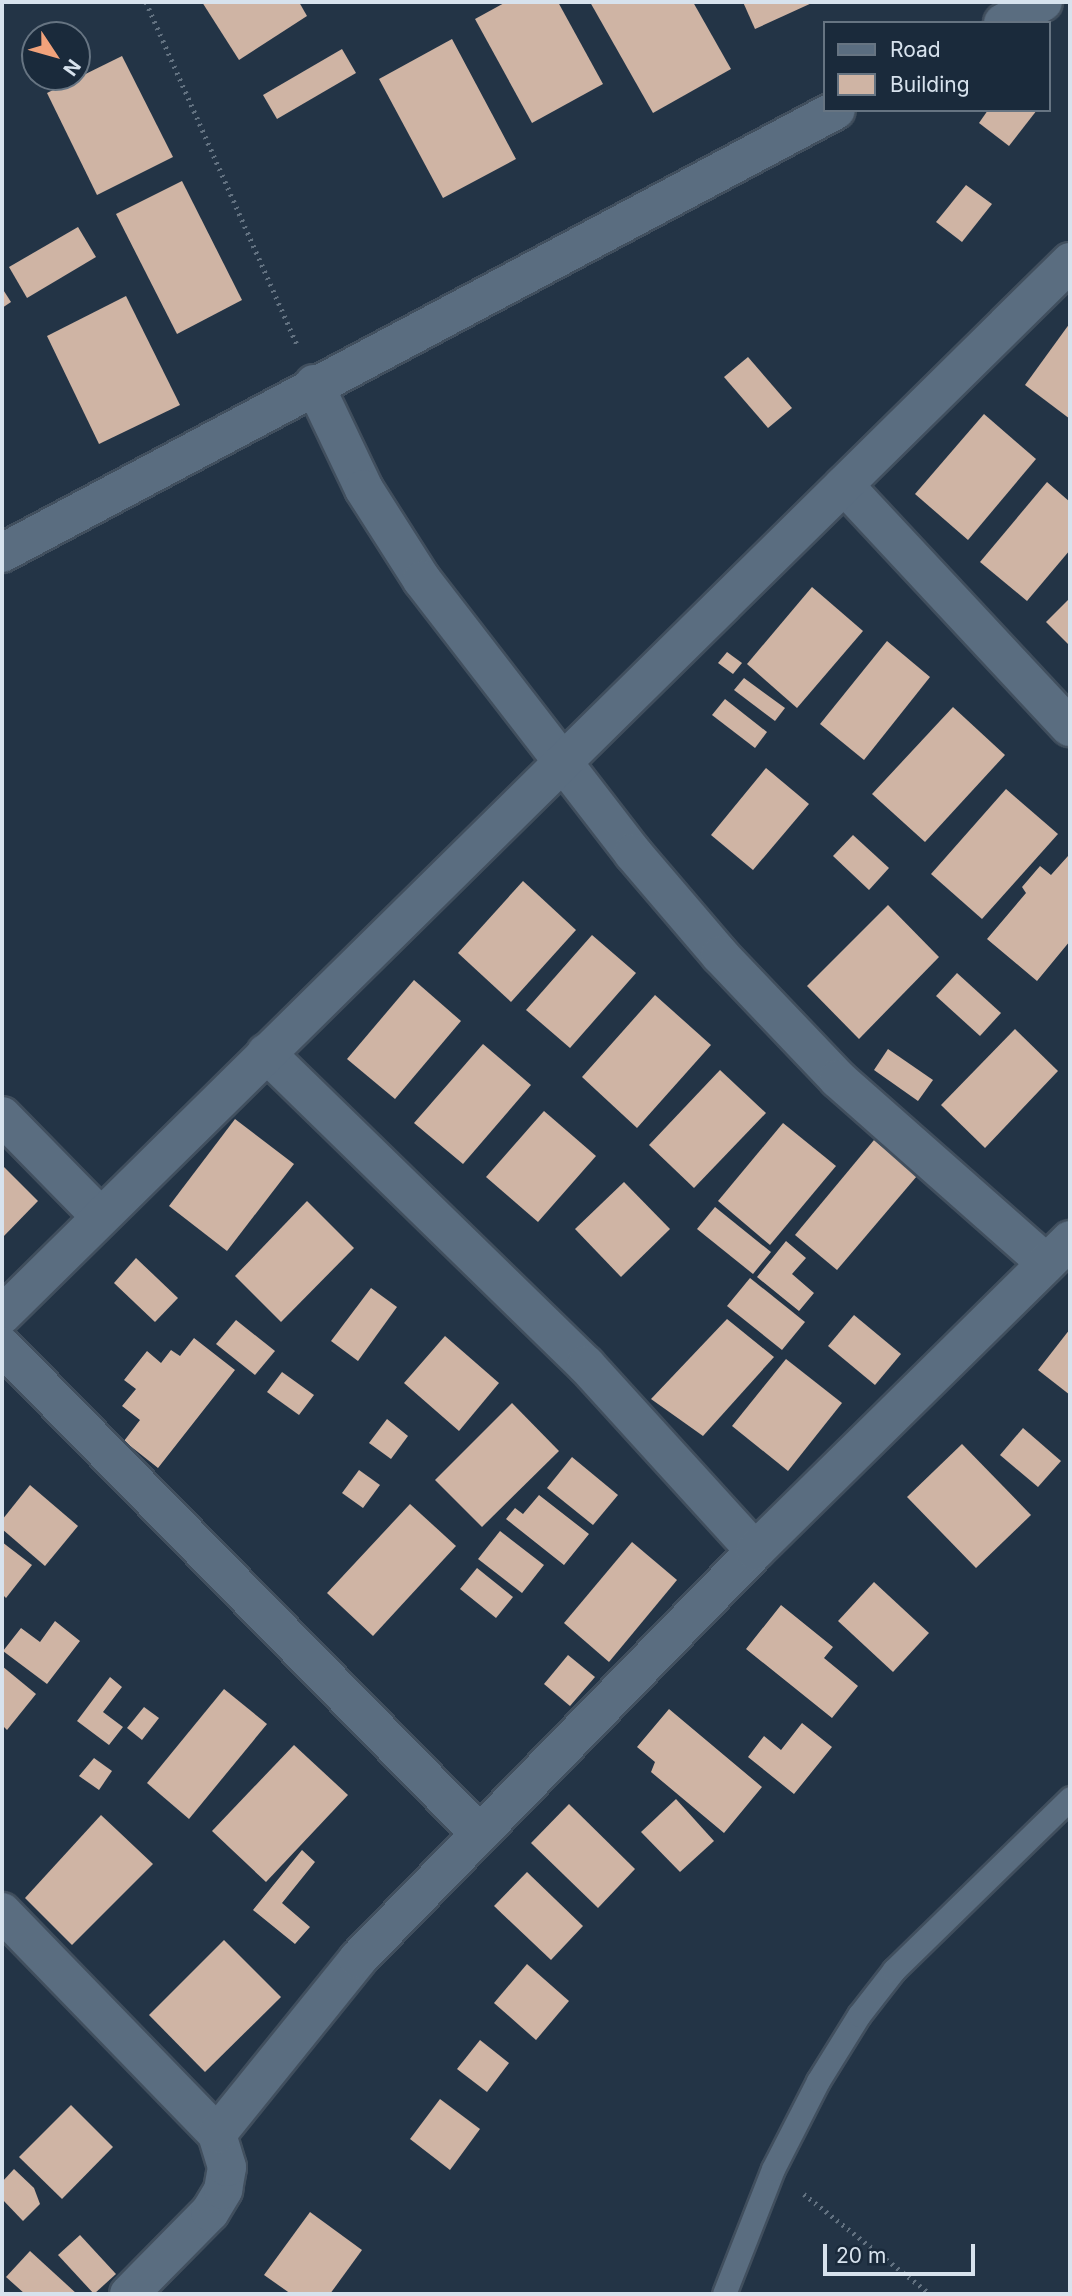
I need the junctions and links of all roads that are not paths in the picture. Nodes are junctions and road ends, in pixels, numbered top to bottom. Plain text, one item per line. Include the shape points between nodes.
1 (1043, 2) edge
2 (1007, 21) edge
3 (832, 112) edge
4 (1070, 262) edge
5 (314, 384) junction
6 (844, 485) junction
7 (2, 553) edge
8 (1070, 727) edge
9 (566, 761) junction
10 (267, 1053) junction
11 (2, 1116) edge
12 (100, 1216) junction
13 (1058, 1252) edge
14 (2, 1315) edge
15 (2, 1346) edge
16 (755, 1551) junction
17 (1070, 1798) edge
18 (479, 1833) junction
19 (2, 1912) edge
20 (216, 2134) junction
21 (129, 2294) edge
22 (724, 2294) edge

1 - 2 street
3 - 5 street
4 - 6 street
5 - 7 street
5 - 9 street via 363,489 422,580
6 - 8 street
6 - 9 street
9 - 10 street
9 - 13 street via 642,864 720,955 838,1079
10 - 12 street
10 - 16 street via 586,1365
11 - 12 street
12 - 14 street
13 - 16 street
15 - 18 street
16 - 18 street
17 - 22 lane via 880,1988 818,2081 773,2169
18 - 20 street via 358,1959
19 - 20 street
20 - 21 street via 227,2167 223,2190 210,2212

